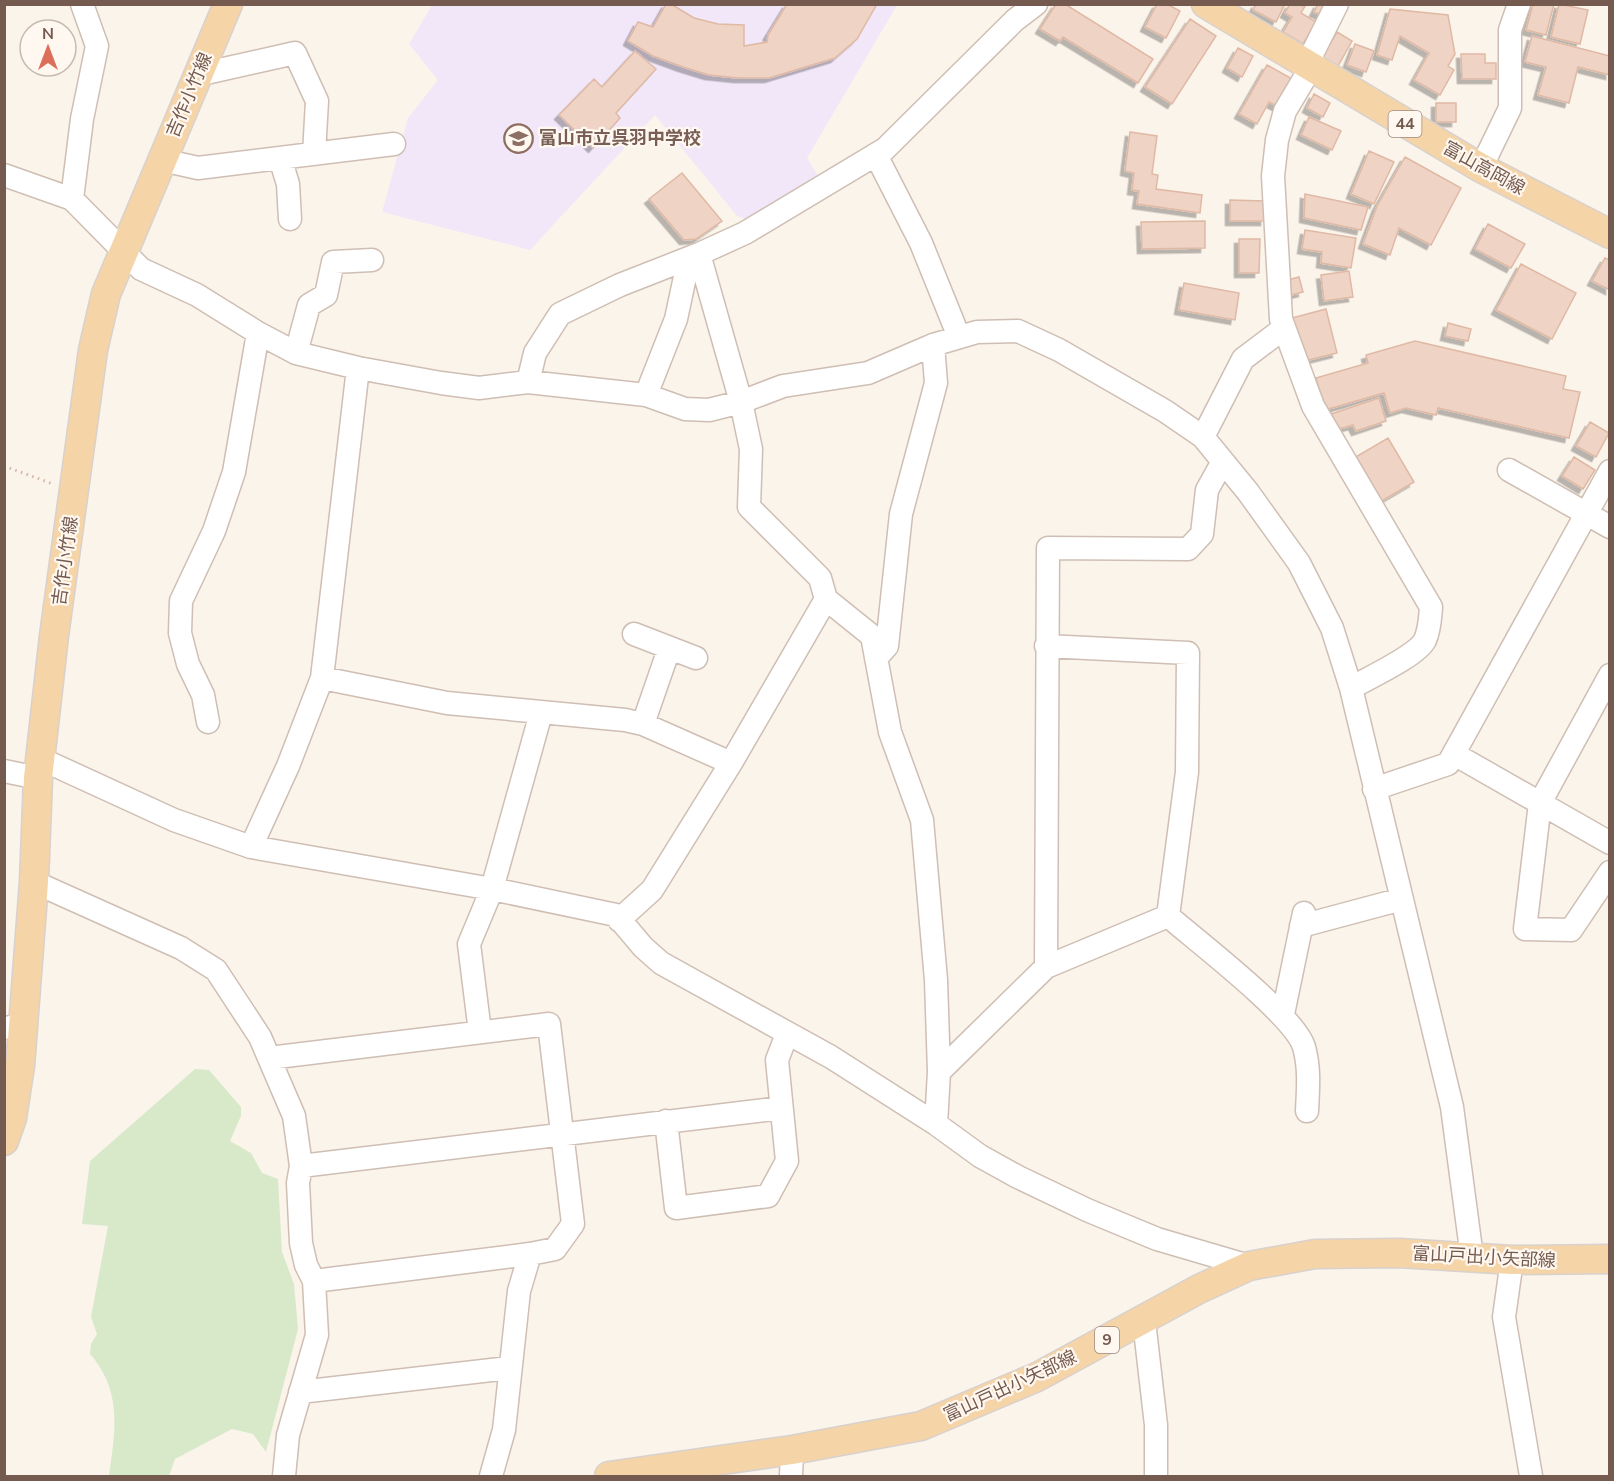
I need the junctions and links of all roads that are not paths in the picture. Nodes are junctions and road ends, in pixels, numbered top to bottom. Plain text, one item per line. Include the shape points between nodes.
1 (82, 4) edge
2 (228, 4) edge
3 (1036, 4) edge
4 (1206, 4) edge
5 (1337, 4) edge
6 (1519, 4) edge
7 (1308, 67) junction
8 (197, 75) junction
9 (394, 144) dead end
10 (314, 154) junction
11 (876, 155) junction
12 (280, 158) junction
13 (162, 160) junction
14 (1481, 168) junction
15 (4, 175) edge
16 (72, 199) junction
17 (290, 219) dead end
18 (1610, 234) edge
19 (124, 251) junction
20 (694, 256) junction
21 (372, 260) dead end
22 (1284, 328) junction
23 (258, 333) junction
24 (959, 337) junction
25 (933, 345) junction
26 (296, 353) junction
27 (358, 368) junction
28 (528, 382) junction
29 (646, 396) junction
30 (741, 402) junction
31 (1203, 437) junction
32 (1222, 463) junction
33 (1509, 470) dead end
34 (1610, 471) edge
35 (1586, 514) junction
36 (1610, 527) edge
37 (826, 599) junction
38 (634, 634) dead end
39 (1046, 646) junction
40 (669, 649) junction
41 (696, 658) dead end
42 (876, 658) junction
43 (1610, 675) edge
44 (322, 678) junction
45 (1351, 688) junction
46 (541, 713) junction
47 (208, 722) dead end
48 (643, 724) junction
49 (1454, 754) junction
50 (731, 763) junction
51 (40, 768) junction
52 (4, 771) edge
53 (1374, 789) junction
54 (1540, 803) junction
55 (1610, 843) edge
56 (251, 847) junction
57 (1610, 872) edge
58 (34, 882) junction
59 (492, 889) junction
60 (1402, 899) junction
61 (1168, 916) junction
62 (619, 920) junction
63 (1046, 967) junction
64 (1283, 1014) junction
65 (14, 1027) edge
66 (480, 1032) junction
67 (787, 1034) junction
68 (269, 1058) junction
69 (939, 1072) junction
70 (781, 1108) junction
71 (1307, 1112) dead end
72 (666, 1121) junction
73 (936, 1124) junction
74 (562, 1133) junction
75 (4, 1141) edge
76 (301, 1166) junction
77 (530, 1254) junction
78 (1472, 1257) junction
79 (1610, 1259) edge
80 (1512, 1260) junction
81 (1249, 1266) junction
82 (314, 1281) junction
83 (1144, 1321) junction
84 (509, 1368) junction
85 (300, 1392) junction
86 (792, 1463) edge
87 (284, 1476) edge
88 (491, 1476) edge
89 (609, 1476) edge
90 (1156, 1476) edge
91 (1531, 1476) edge

1 - 16 street via 97,46 81,119
2 - 8 main road, 吉作小竹線
3 - 11 street
4 - 7 main road, 富山高岡線 / 44
5 - 7 street
6 - 14 street via 1510,30 1510,108
7 - 14 main road, 富山高岡線 / 44
7 - 22 street via 1285,111 1276,152 1274,188
8 - 10 street via 295,53 317,101
8 - 13 main road, 吉作小竹線
9 - 10 street
10 - 12 street
11 - 20 street via 745,233
11 - 24 street via 921,243
12 - 13 street via 198,168
12 - 17 street via 288,184
13 - 19 main road, 吉作小竹線
14 - 18 main road, 富山高岡線 / 44
15 - 16 street
16 - 19 street
19 - 23 street via 141,269 197,295
19 - 51 main road, 吉作小竹線 via 106,294 93,350
20 - 28 street via 560,314 534,353
20 - 29 street via 676,319
20 - 30 street
21 - 26 street via 333,262 326,295 309,305
22 - 31 street via 1243,359
22 - 45 street via 1313,406 1431,608 1425,642
23 - 26 street
23 - 47 street via 234,472 214,531 182,601 180,633 188,664 203,695
24 - 25 street
24 - 31 street via 977,332 1018,331 1059,350
25 - 30 street via 868,373 783,386
25 - 42 street via 936,383 901,514 887,646
26 - 27 street
27 - 28 street via 480,388
27 - 44 street
28 - 29 street
29 - 30 street via 685,409 709,410
30 - 37 street via 751,449 749,507 820,578
31 - 32 street
32 - 39 street via 1207,490 1202,534 1188,549 1048,548
32 - 45 street via 1299,562 1332,628
33 - 35 street
34 - 35 street
35 - 36 street
35 - 49 street
37 - 42 street via 872,636
37 - 50 street
38 - 40 street
39 - 61 street via 1188,654 1187,772
39 - 63 street
40 - 41 street
40 - 48 street
42 - 69 street via 890,732 922,820 936,980
43 - 54 street
44 - 46 street via 447,703
44 - 56 street
45 - 53 street
46 - 48 street
46 - 59 street
48 - 50 street
49 - 53 street via 1448,764
49 - 54 street
50 - 62 street via 651,890
51 - 52 street
51 - 56 street
51 - 58 main road, 吉作小竹線
53 - 60 street
54 - 55 street
54 - 57 street via 1525,929 1571,930
56 - 59 street
58 - 65 main road, 吉作小竹線
58 - 68 street via 181,948 216,970 235,995
59 - 62 street via 616,915
59 - 66 street via 469,944
60 - 64 street via 1303,920
60 - 78 street via 1452,1107
61 - 63 street
61 - 64 street
62 - 67 street via 661,963
63 - 69 street
64 - 71 street via 1304,1045 1309,1074
65 - 75 main road, 吉作小竹線 via 16,1099
66 - 68 street
66 - 74 street via 549,1024
67 - 70 street via 777,1060
67 - 73 street via 831,1057
68 - 76 street via 294,1116
69 - 73 street
70 - 72 street
70 - 72 street via 787,1161 768,1196 676,1208
72 - 74 street
73 - 81 street via 980,1156 1087,1210 1157,1239
74 - 76 street
74 - 77 street via 573,1224 555,1249
76 - 82 street via 301,1243
77 - 82 street
77 - 84 street via 519,1291
78 - 80 main road, 富山戸出小矢部線 / 9
78 - 81 main road, 富山戸出小矢部線 / 9 via 1315,1254
79 - 80 main road, 富山戸出小矢部線 / 9
80 - 91 street via 1504,1317
81 - 83 main road, 富山戸出小矢部線 / 9
82 - 85 street via 317,1335
83 - 86 main road, 富山戸出小矢部線 / 9 via 1037,1377 921,1426
83 - 90 street via 1156,1425
84 - 85 street
84 - 88 street via 504,1430
85 - 87 street via 288,1435
86 - 89 main road, 富山戸出小矢部線 / 9

